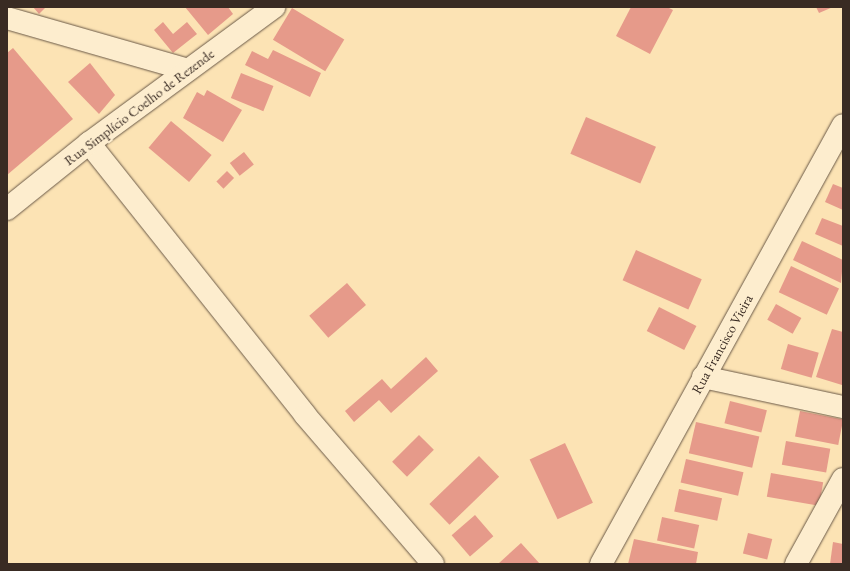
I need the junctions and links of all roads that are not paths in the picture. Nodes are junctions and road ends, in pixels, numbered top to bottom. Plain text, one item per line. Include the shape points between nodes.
1 (274, 7) edge
2 (7, 18) edge
3 (188, 70) junction
4 (843, 125) edge
5 (89, 143) junction
6 (7, 209) edge
7 (703, 377) junction
8 (843, 407) edge
9 (843, 479) edge
10 (433, 564) edge
11 (601, 564) edge
12 (796, 564) edge

1 - 3 street, Rua Simplício Coelho de Rezende
2 - 3 street
3 - 5 street, Rua Simplício Coelho de Rezende
4 - 7 street, Rua Francisco Vieira
5 - 6 street, Rua Simplício Coelho de Rezende
5 - 10 street via 305,415
7 - 8 street
7 - 11 street, Rua Francisco Vieira
9 - 12 street

